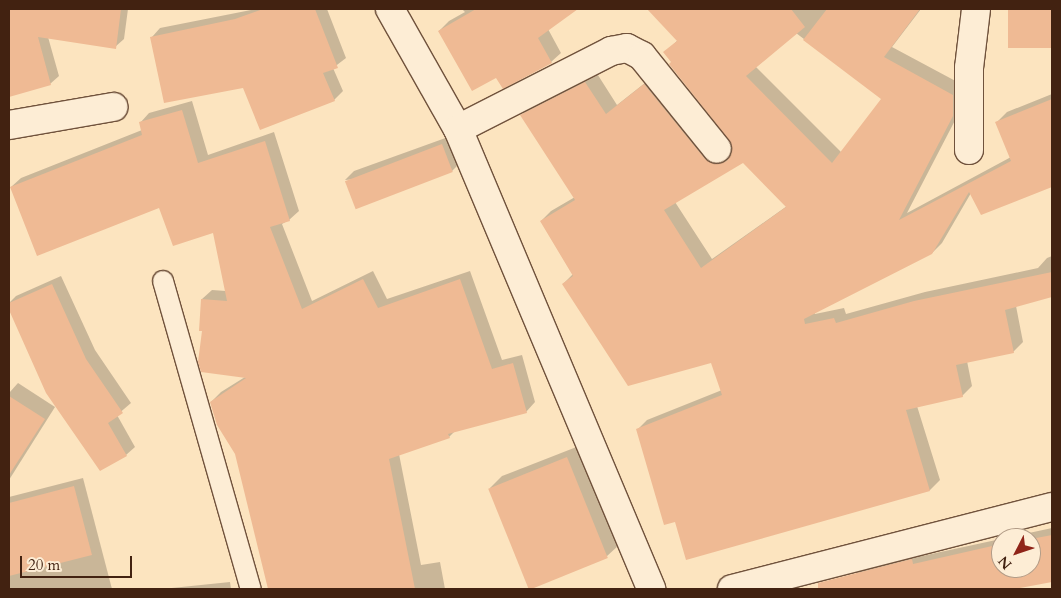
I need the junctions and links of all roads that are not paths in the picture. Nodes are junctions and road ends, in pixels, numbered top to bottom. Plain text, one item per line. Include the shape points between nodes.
1 (390, 9) edge
2 (976, 9) edge
3 (113, 107) dead end
4 (9, 125) edge
5 (458, 129) junction
6 (717, 149) dead end
7 (969, 150) dead end
8 (163, 281) dead end
9 (1052, 507) edge
10 (250, 589) edge
11 (651, 589) edge
12 (732, 589) edge

1 - 5 street
2 - 7 street via 969,68
3 - 4 street
5 - 6 street via 611,51 627,48 642,56
5 - 11 street
8 - 10 lane
9 - 12 street

